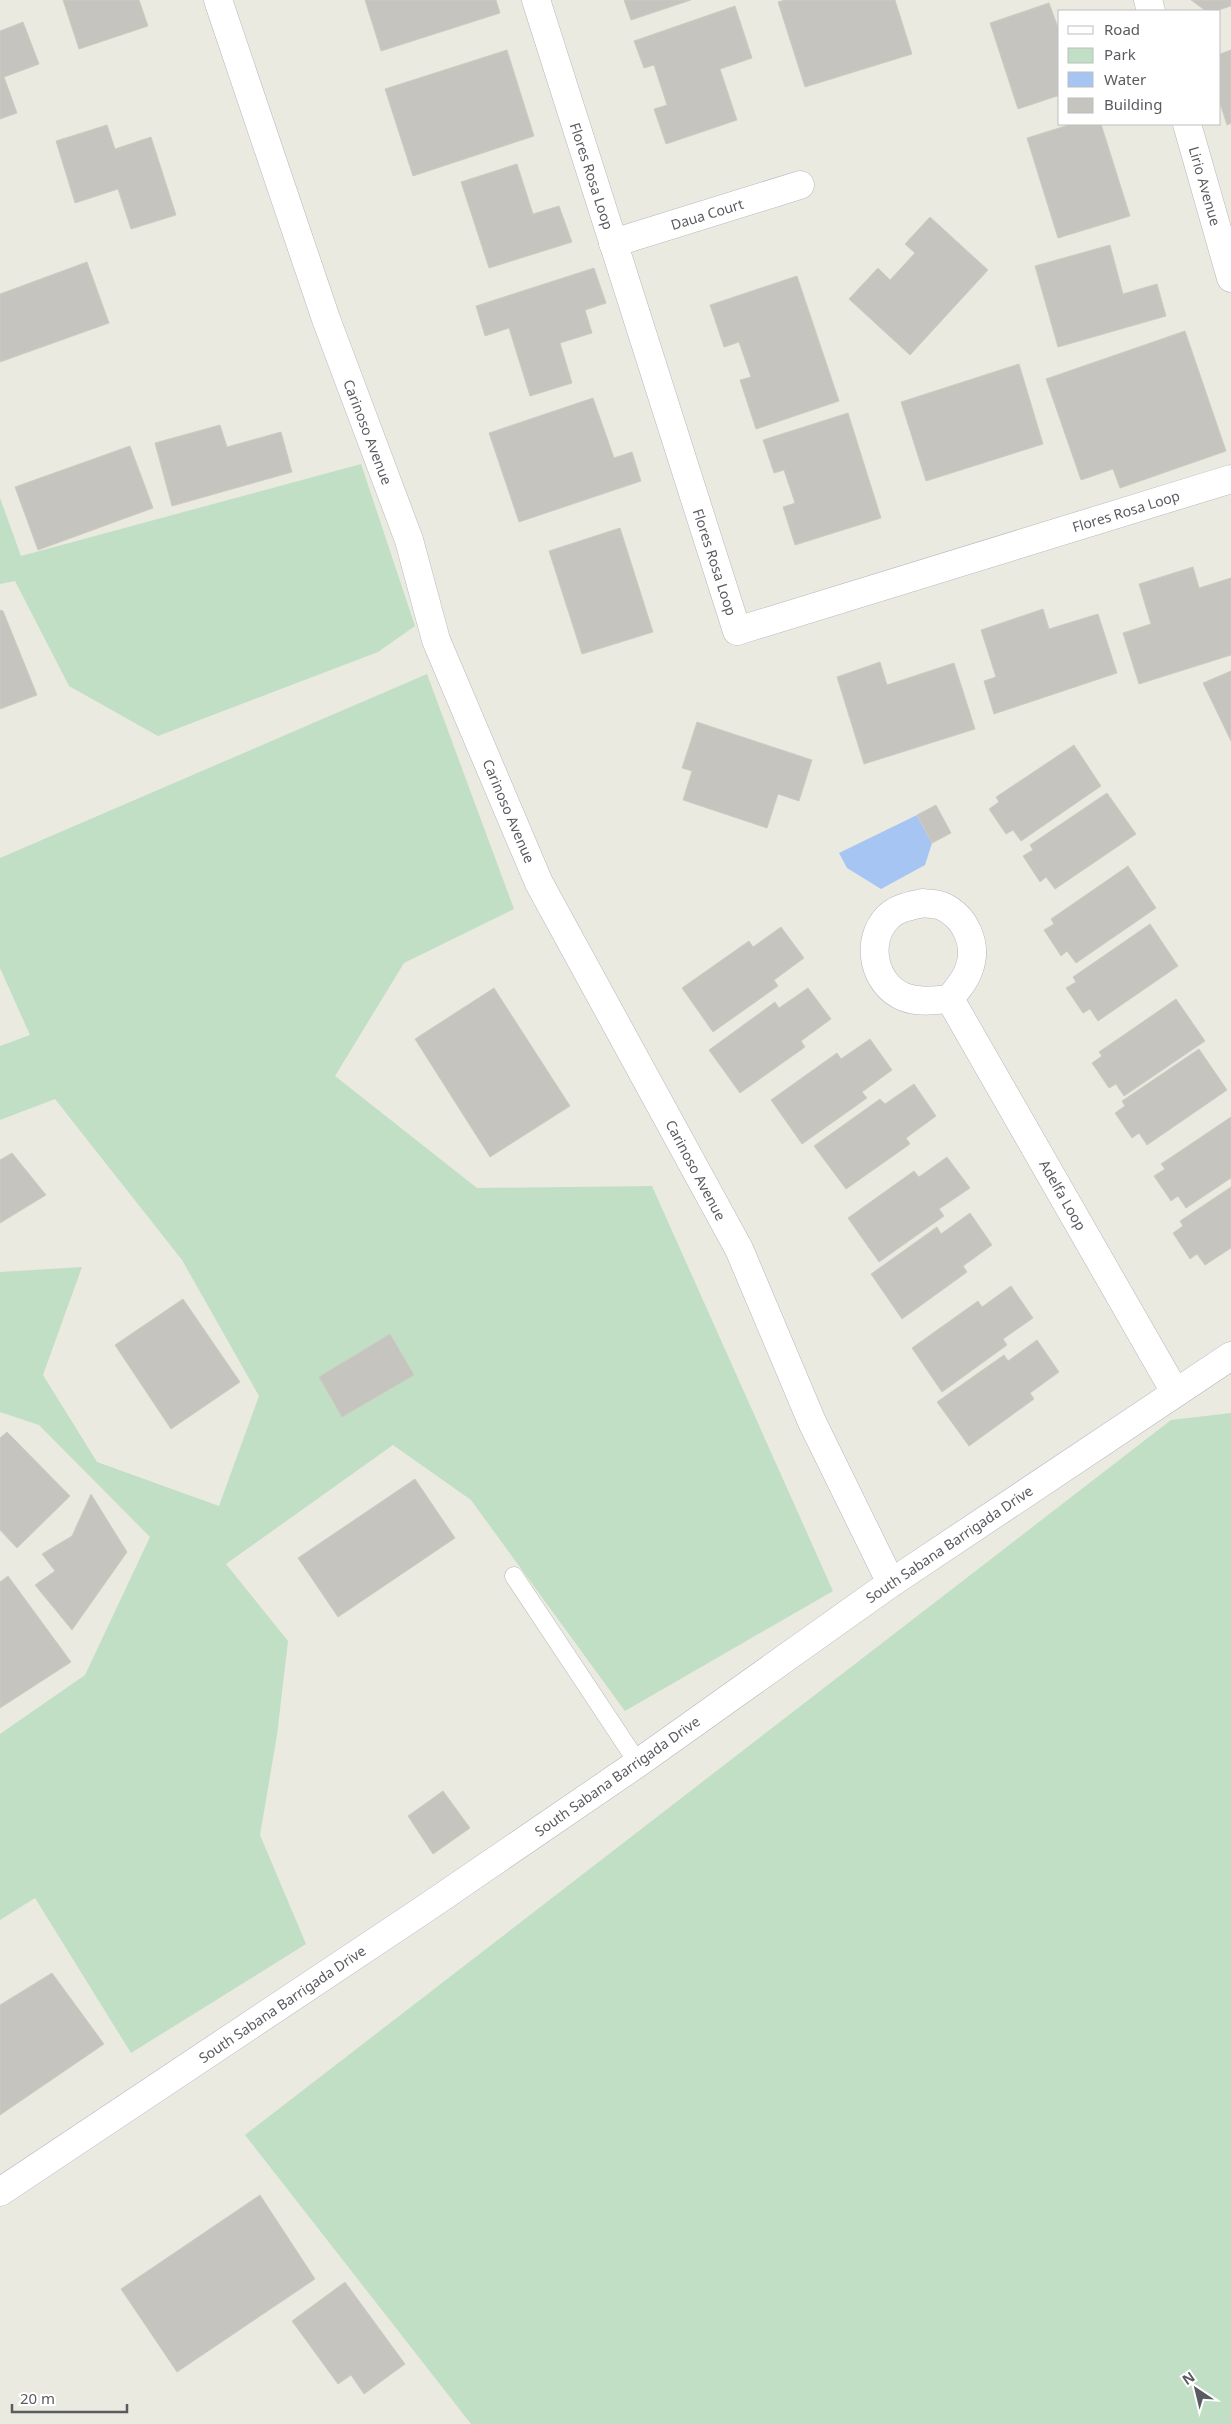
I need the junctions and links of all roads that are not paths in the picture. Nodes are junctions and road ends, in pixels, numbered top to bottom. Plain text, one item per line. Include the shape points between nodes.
1 (218, 0) edge
2 (536, 0) edge
3 (1186, 125) edge
4 (800, 185) dead end
5 (613, 243) junction
6 (1231, 278) edge
7 (1231, 479) edge
8 (950, 999) dead end
9 (1231, 1356) edge
10 (1175, 1392) junction
11 (514, 1576) dead end
12 (891, 1583) junction
13 (638, 1763) junction
14 (0, 2192) edge

1 - 12 street, Carinoso Avenue via 326,319 409,540 436,640 539,883 739,1249 812,1422
2 - 5 street, Flores Rosa Loop
3 - 6 street, Lirio Avenue
4 - 5 street, Daua Court
5 - 7 street, Flores Rosa Loop via 737,631
8 - 10 street, Adelfa Loop
9 - 10 street, South Sabana Barrigada Drive
10 - 12 street, South Sabana Barrigada Drive
11 - 13 lane
12 - 13 street, South Sabana Barrigada Drive
13 - 14 street, South Sabana Barrigada Drive via 299,1994

